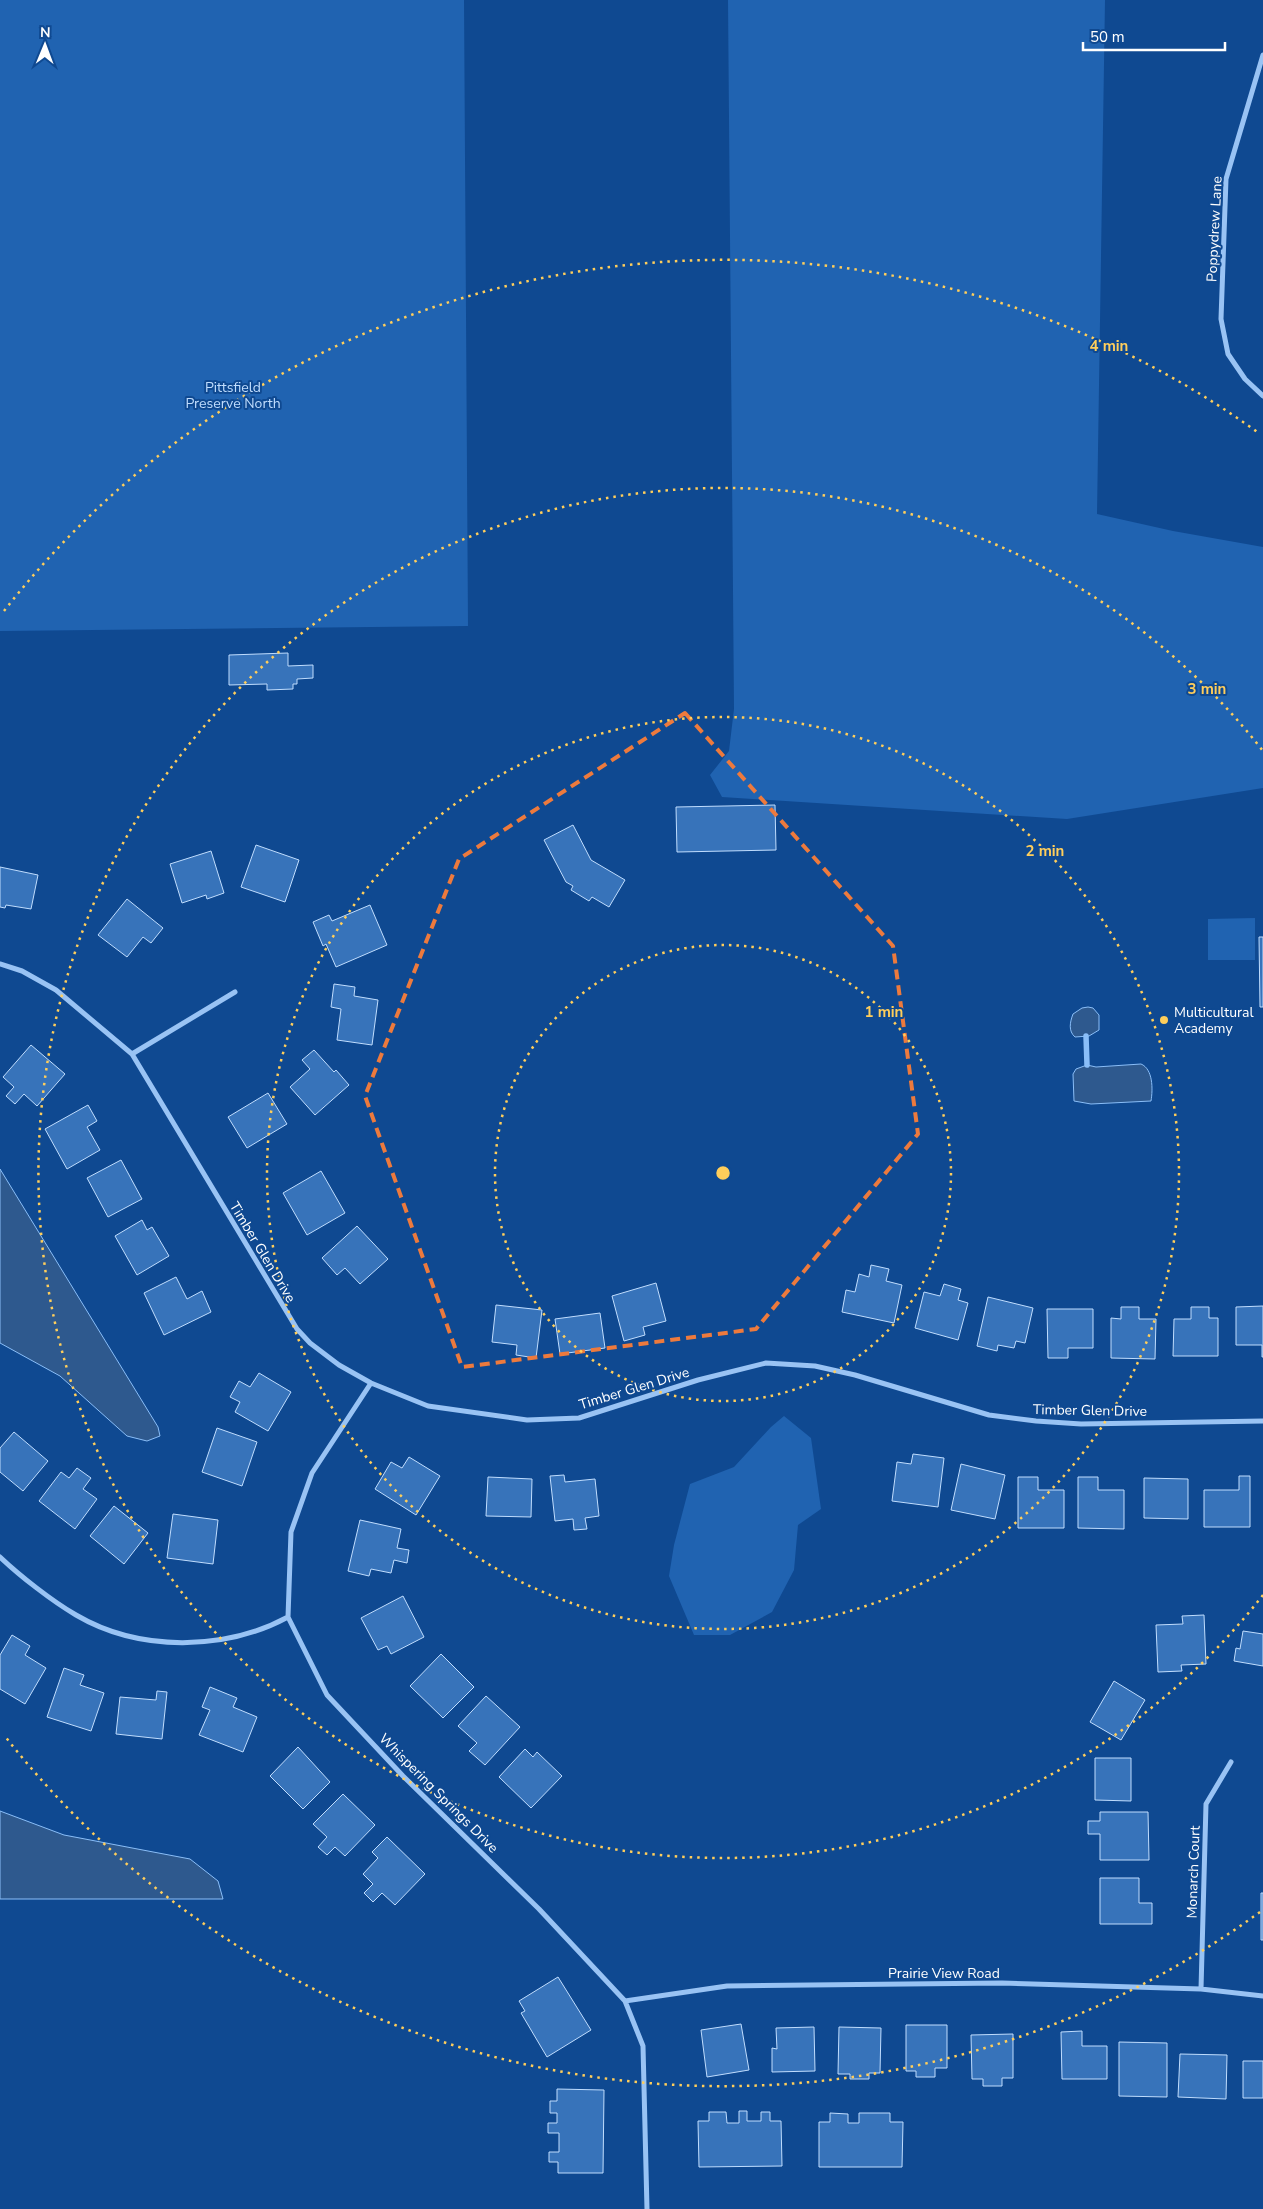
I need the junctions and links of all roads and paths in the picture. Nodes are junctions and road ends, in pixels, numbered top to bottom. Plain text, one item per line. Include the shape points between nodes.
1 (1263, 55) edge
2 (1263, 396) edge
3 (0, 964) edge
4 (235, 992) dead end
5 (132, 1054) junction
6 (371, 1383) junction
7 (1263, 1421) edge
8 (0, 1557) edge
9 (288, 1617) junction
10 (1231, 1762) dead end
11 (1201, 1989) junction
12 (1263, 1996) edge
13 (625, 2001) junction
14 (647, 2209) edge

1 - 2 street, Poppydrew Lane via 1226,179 1221,319 1228,354 1245,379
3 - 5 street, Timber Glen Drive via 22,971 56,990
4 - 5 street
5 - 6 street, Timber Glen Drive via 297,1329 324,1354
6 - 7 street, Timber Glen Drive via 428,1406 527,1420 579,1418 698,1380 766,1363 815,1366 989,1415 1036,1421 1081,1424
6 - 9 street, Whispering Springs Drive via 312,1473 292,1532
8 - 9 street via 76,1615 137,1637 181,1642 225,1639 268,1628
9 - 13 street, Whispering Springs Drive via 327,1695 403,1776 539,1909
10 - 11 street, Monarch Court via 1206,1804
11 - 12 street, Prairie View Road
11 - 13 street, Prairie View Road via 1002,1983 727,1986
13 - 14 street, Whispering Springs Drive via 644,2046

